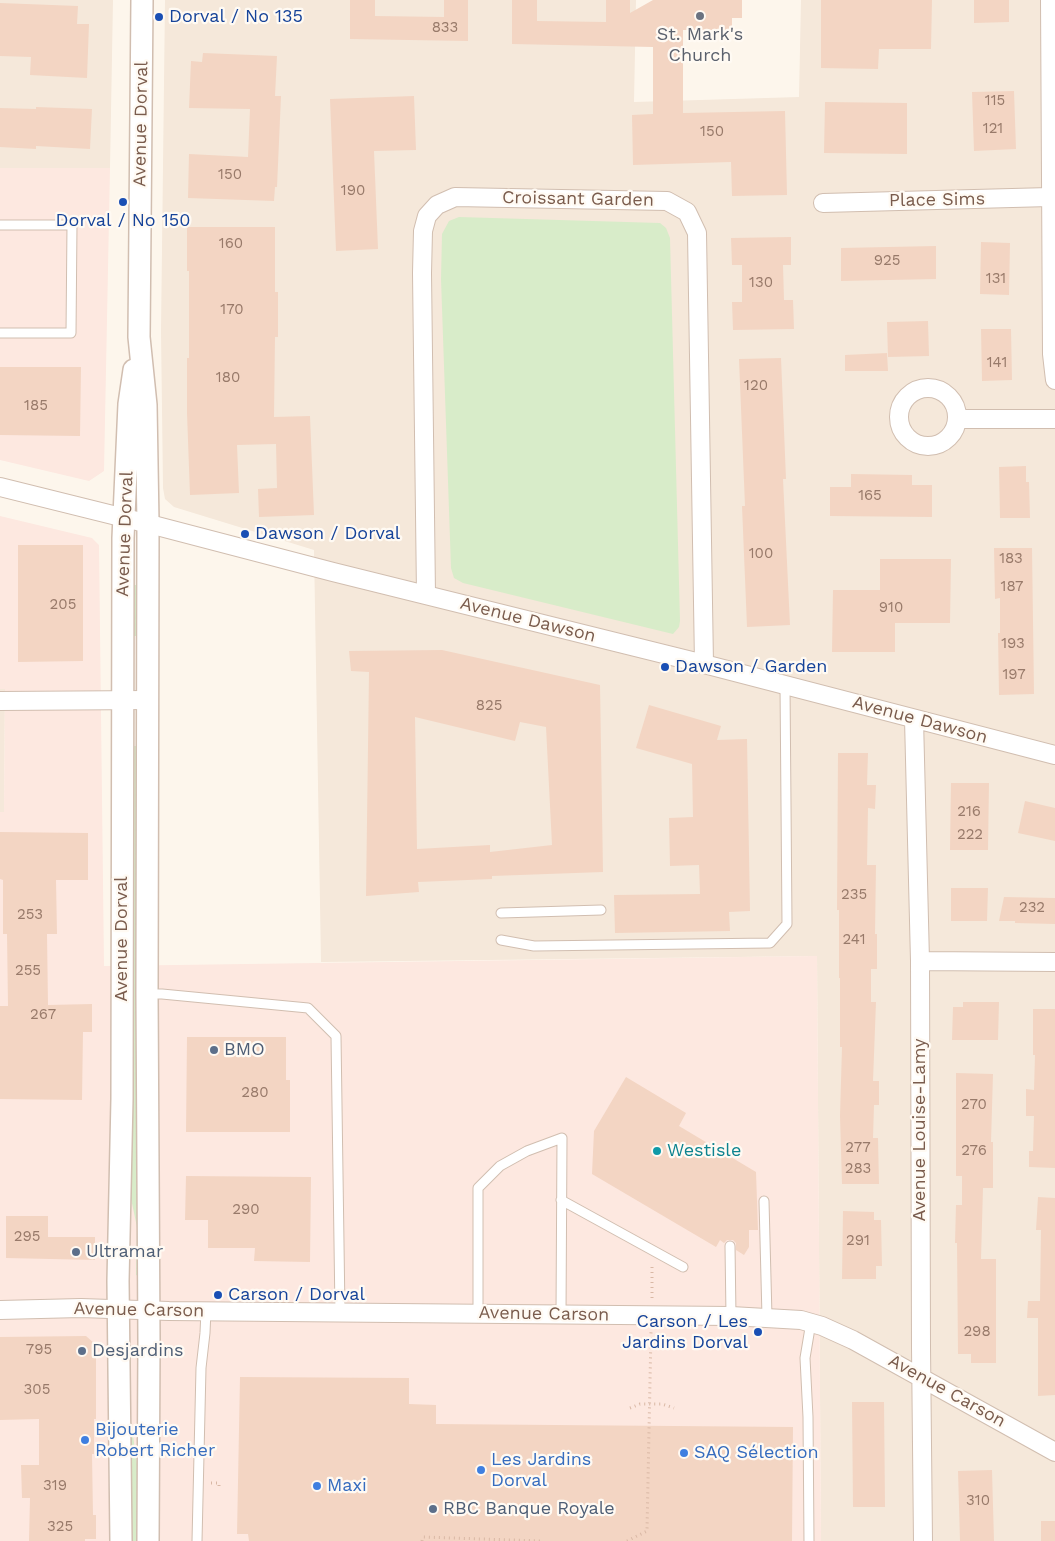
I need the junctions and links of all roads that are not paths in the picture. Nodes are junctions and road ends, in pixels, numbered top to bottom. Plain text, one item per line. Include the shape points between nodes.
1 (142, 0) edge
2 (1050, 0) edge
3 (1050, 197) junction
4 (823, 203) dead end
5 (0, 225) edge
6 (0, 333) edge
7 (139, 337) junction
8 (1055, 380) edge
9 (958, 419) dead end
10 (1055, 419) edge
11 (0, 487) edge
12 (125, 517) junction
13 (148, 523) junction
14 (426, 595) junction
15 (704, 664) junction
16 (785, 685) junction
17 (122, 700) junction
18 (148, 700) junction
19 (0, 701) edge
20 (914, 718) junction
21 (1055, 755) edge
22 (601, 910) dead end
23 (501, 913) dead end
24 (501, 940) dead end
25 (920, 961) junction
26 (1055, 962) edge
27 (147, 994) junction
28 (561, 1200) junction
29 (764, 1201) dead end
30 (730, 1246) dead end
31 (683, 1267) dead end
32 (0, 1310) edge
33 (118, 1310) junction
34 (149, 1310) junction
35 (206, 1310) junction
36 (340, 1312) junction
37 (478, 1313) junction
38 (561, 1314) junction
39 (731, 1316) junction
40 (767, 1317) junction
41 (811, 1322) junction
42 (921, 1377) junction
43 (1055, 1452) edge
44 (121, 1541) edge
45 (148, 1541) edge
46 (197, 1541) edge
47 (809, 1541) edge
48 (923, 1541) edge

1 - 7 street, Avenue Dorval
2 - 3 street
3 - 4 street, Place Sims
3 - 8 street
5 - 6 lane via 72,225 71,333
7 - 12 street, Avenue Dorval via 129,404
7 - 13 street, Avenue Dorval via 146,405
9 - 10 street
11 - 12 street, Avenue Dawson
12 - 13 street, Avenue Dawson
12 - 17 street, Avenue Dorval
13 - 14 street, Avenue Dawson
13 - 18 street, Avenue Dorval
14 - 15 street, Avenue Dawson
14 - 15 street, Croissant Garden via 422,273 423,231 427,216 437,205 455,197 667,201 687,212 697,233
15 - 16 street, Avenue Dawson
16 - 20 street, Avenue Dawson
16 - 24 lane via 787,924 770,943 534,946
17 - 18 street
17 - 19 street
17 - 33 street, Avenue Dorval via 122,1099
18 - 27 street, Avenue Dorval
20 - 21 street, Avenue Dawson
20 - 25 street, Avenue Louise-Lamy
22 - 23 lane
25 - 26 street
25 - 42 street, Avenue Louise-Lamy
27 - 34 street, Avenue Dorval
27 - 36 lane via 308,1008 336,1036
28 - 31 lane
28 - 37 lane via 562,1138 527,1151 500,1166 478,1188
28 - 38 lane
29 - 40 lane
30 - 39 lane
32 - 33 street, Avenue Carson
33 - 34 street, Avenue Carson
33 - 44 street, Avenue Dorval
34 - 35 street, Avenue Carson
34 - 45 street, Avenue Dorval
35 - 36 street, Avenue Carson
35 - 46 lane via 201,1368
36 - 37 street, Avenue Carson
37 - 38 street, Avenue Carson
38 - 39 street, Avenue Carson
39 - 40 street, Avenue Carson
40 - 41 street, Avenue Carson
41 - 42 street, Avenue Carson via 853,1340
41 - 47 lane via 804,1358
42 - 43 street, Avenue Carson
42 - 48 street, Avenue Louise-Lamy

